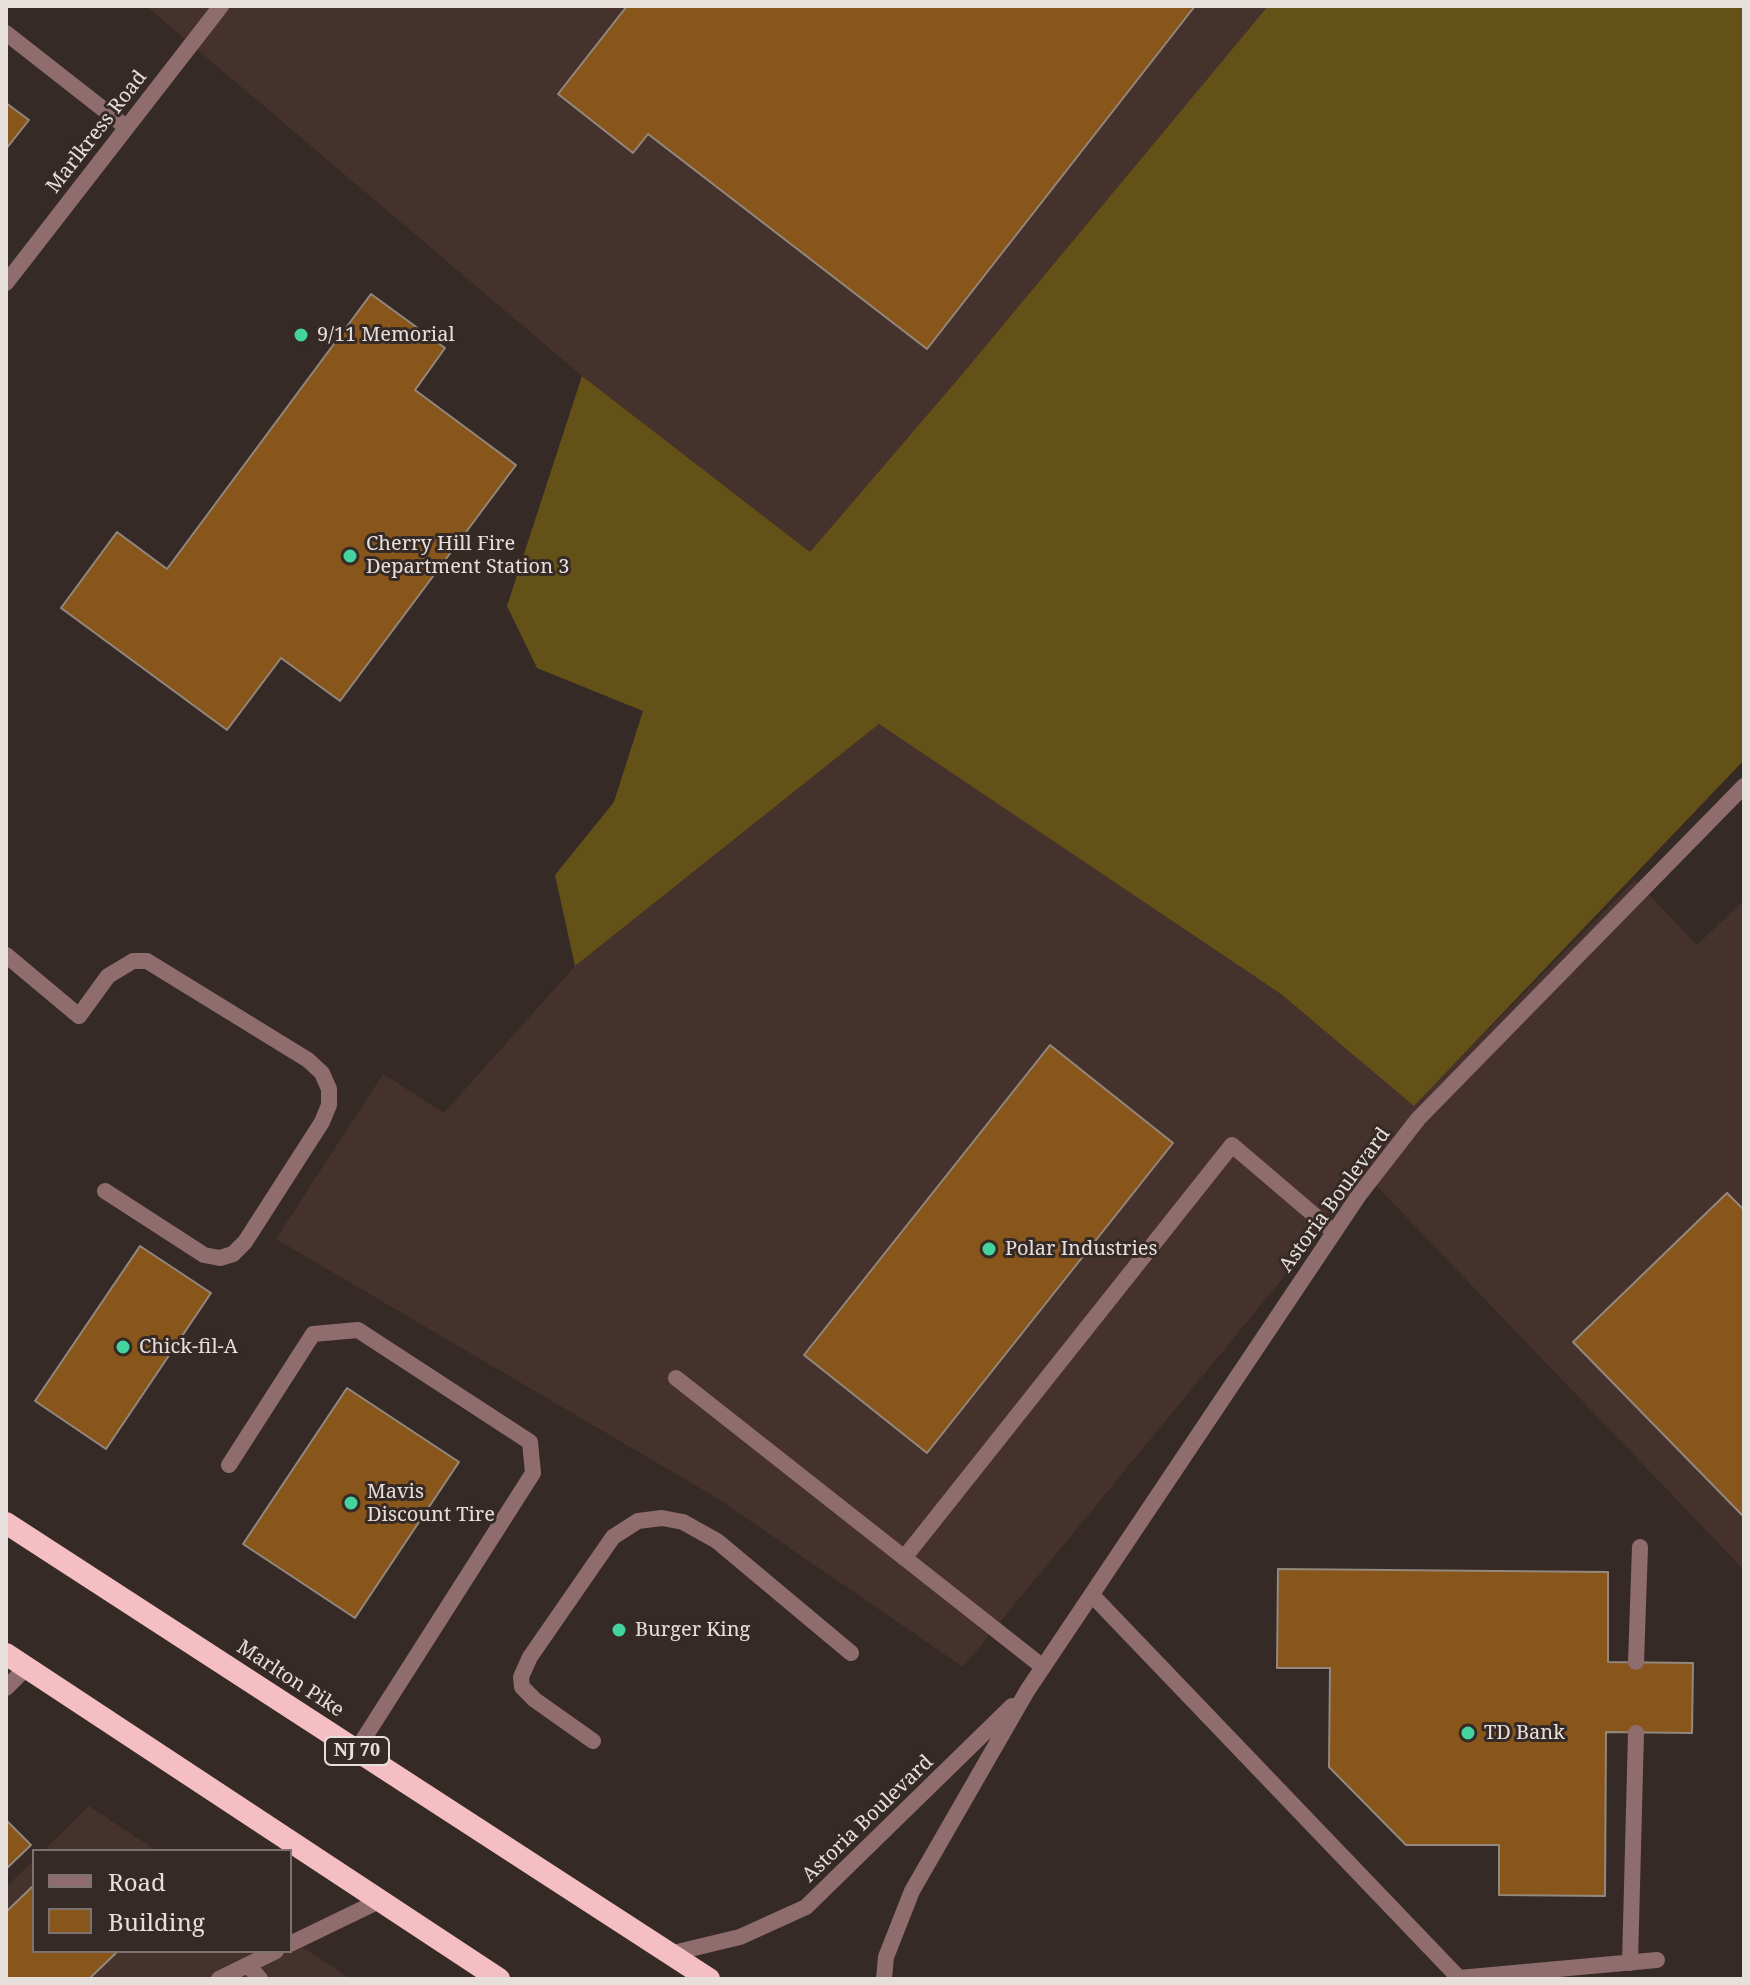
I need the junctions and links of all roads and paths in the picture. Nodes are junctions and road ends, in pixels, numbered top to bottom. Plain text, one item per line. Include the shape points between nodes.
1 (221, 6) edge
2 (6, 33) edge
3 (126, 127) junction
4 (6, 283) edge
5 (1744, 786) edge
6 (6, 955) edge
7 (105, 1191) dead end
8 (1334, 1232) junction
9 (676, 1378) dead end
10 (229, 1465) dead end
11 (6, 1523) edge
12 (1640, 1547) dead end
13 (904, 1558) junction
14 (1092, 1595) junction
15 (851, 1653) dead end
16 (6, 1654) edge
17 (1636, 1662) dead end
18 (1043, 1667) junction
19 (26, 1668) junction
20 (6, 1688) edge
21 (1027, 1691) junction
22 (1636, 1733) dead end
23 (593, 1741) dead end
24 (356, 1751) junction
25 (379, 1901) junction
26 (292, 1943) edge
27 (272, 1953) edge
28 (669, 1954) junction
29 (1657, 1960) dead end
30 (1630, 1963) junction
31 (248, 1965) junction
32 (219, 1979) edge
33 (260, 1979) edge
34 (499, 1979) edge
35 (709, 1979) edge
36 (884, 1979) edge

1 - 3 street, Marlkress Road
2 - 3 street
3 - 4 street, Marlkress Road
5 - 8 street, Astoria Boulevard via 1418,1119
6 - 7 street via 79,1016 108,976 133,961 147,961 308,1060 329,1089 322,1122 233,1254 204,1255
8 - 13 street via 1232,1145
8 - 14 street, Astoria Boulevard
9 - 13 street
10 - 24 street via 313,1334 358,1330 530,1442 533,1473
11 - 24 highway, Marlton Pike / NJ 70
12 - 17 street
13 - 18 street
14 - 18 street, Astoria Boulevard
14 - 30 street via 1459,1978
15 - 23 street via 717,1541 683,1522 638,1521 613,1537 521,1677 522,1687 535,1700
16 - 19 highway
18 - 21 street, Astoria Boulevard
19 - 20 street
19 - 25 highway
21 - 28 street, Astoria Boulevard via 806,1907 740,1937
21 - 36 street, Astoria Boulevard via 912,1891 886,1957
22 - 30 street
24 - 28 highway, Marlton Pike / NJ 70
25 - 26 street
25 - 34 highway
27 - 31 street
28 - 35 highway, Marlton Pike / NJ 70
29 - 30 street
31 - 32 street
31 - 33 street

